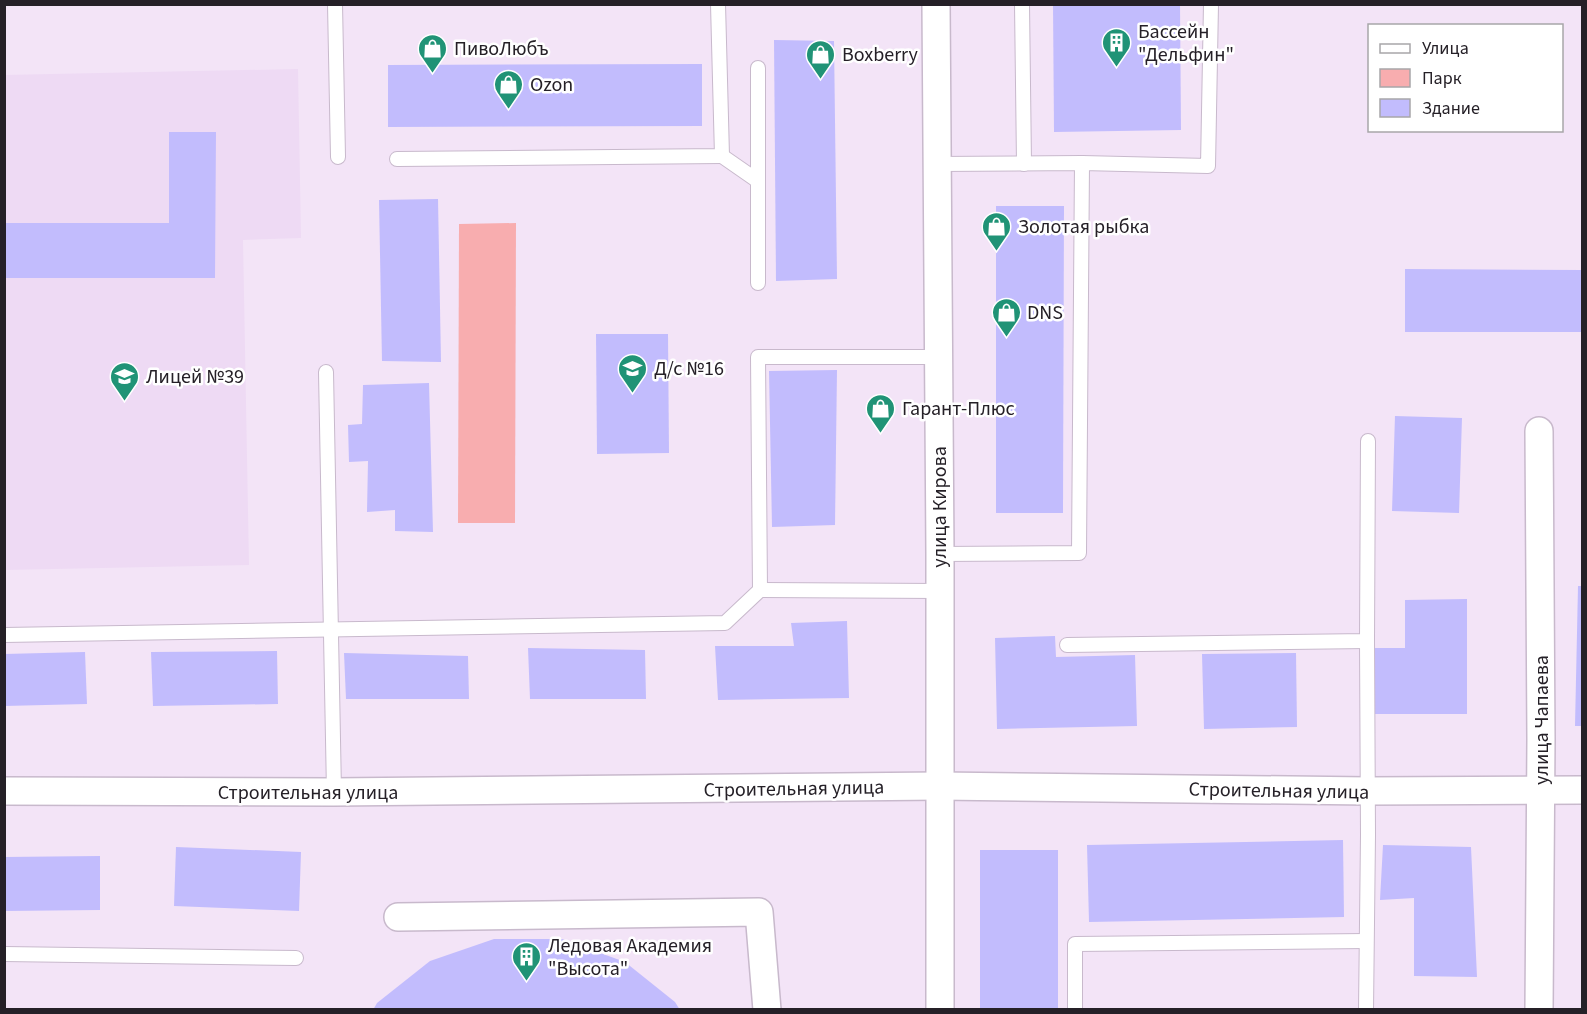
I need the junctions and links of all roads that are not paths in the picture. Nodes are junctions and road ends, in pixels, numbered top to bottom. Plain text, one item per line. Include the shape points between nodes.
1 (336, 4) edge
2 (718, 4) edge
3 (936, 4) edge
4 (1022, 4) edge
5 (1211, 4) edge
6 (758, 68) dead end
7 (722, 156) junction
8 (338, 157) dead end
9 (397, 159) dead end
10 (1082, 163) junction
11 (936, 164) junction
12 (1024, 164) junction
13 (758, 182) junction
14 (758, 283) dead end
15 (938, 357) junction
16 (326, 372) dead end
17 (1539, 431) dead end
18 (1368, 441) dead end
19 (940, 554) junction
20 (760, 590) junction
21 (939, 591) junction
22 (332, 630) junction
23 (4, 635) edge
24 (1367, 642) junction
25 (1068, 645) dead end
26 (940, 786) junction
27 (1541, 790) junction
28 (1582, 790) edge
29 (4, 791) edge
30 (1368, 791) junction
31 (334, 792) junction
32 (398, 917) dead end
33 (1366, 941) junction
34 (4, 954) edge
35 (296, 958) dead end
36 (767, 1010) edge
37 (940, 1010) edge
38 (1075, 1010) edge
39 (1366, 1010) edge
40 (1539, 1010) edge

1 - 8 lane
2 - 7 lane
3 - 11 street, улица Кирова
4 - 12 lane
5 - 10 lane via 1208,166
6 - 13 lane
7 - 9 lane
7 - 13 lane
10 - 12 lane
10 - 19 lane via 1079,553
11 - 12 lane
11 - 15 street, улица Кирова
13 - 14 lane
15 - 19 street, улица Кирова
15 - 20 lane via 758,357
16 - 22 lane
17 - 27 street, улица Чапаева
18 - 24 lane
19 - 21 street, улица Кирова
20 - 21 lane
20 - 22 lane via 725,623
21 - 26 street, улица Кирова
22 - 23 lane
22 - 31 lane
24 - 25 lane
24 - 30 lane
26 - 30 street, Строительная улица
26 - 31 street, Строительная улица
26 - 37 street, улица Кирова
27 - 28 street, Строительная улица
27 - 30 street, Строительная улица
27 - 40 street, улица Чапаева
29 - 31 street, Строительная улица
30 - 33 lane
32 - 36 street via 759,912
33 - 38 lane via 1075,944
33 - 39 lane
34 - 35 lane

